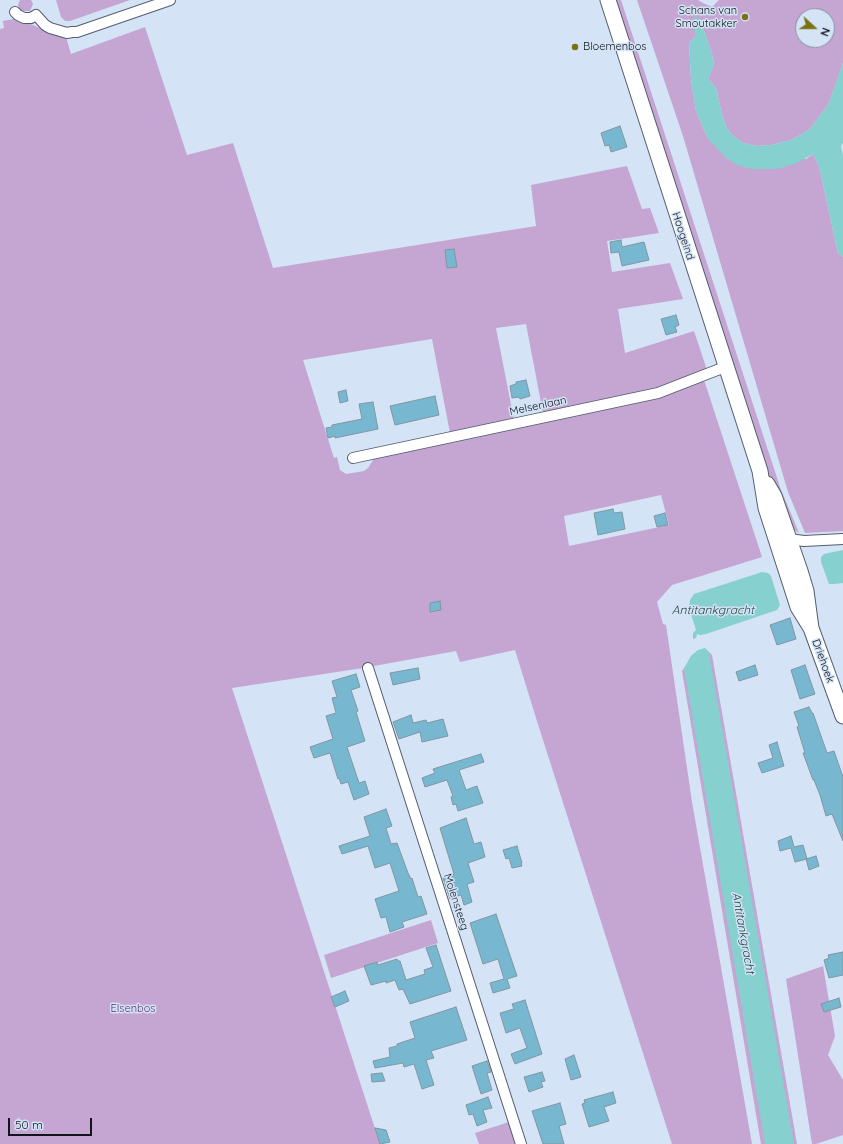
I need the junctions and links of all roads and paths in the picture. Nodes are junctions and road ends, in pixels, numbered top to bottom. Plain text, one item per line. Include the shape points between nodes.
1 (170, 0) edge
2 (608, 0) edge
3 (16, 12) dead end
4 (725, 367) junction
5 (353, 458) dead end
6 (843, 539) edge
7 (784, 541) junction
8 (368, 668) dead end
9 (843, 716) edge
10 (521, 1144) edge

1 - 3 street via 77,32 50,28 36,15 24,18
2 - 4 main road, Hoogeind
4 - 5 street, Melsenlaan via 658,393
4 - 7 main road, Hoogeind via 760,471 774,496
6 - 7 street
7 - 9 main road, Driehoek via 804,587 811,628
8 - 10 street, Molensteeg

